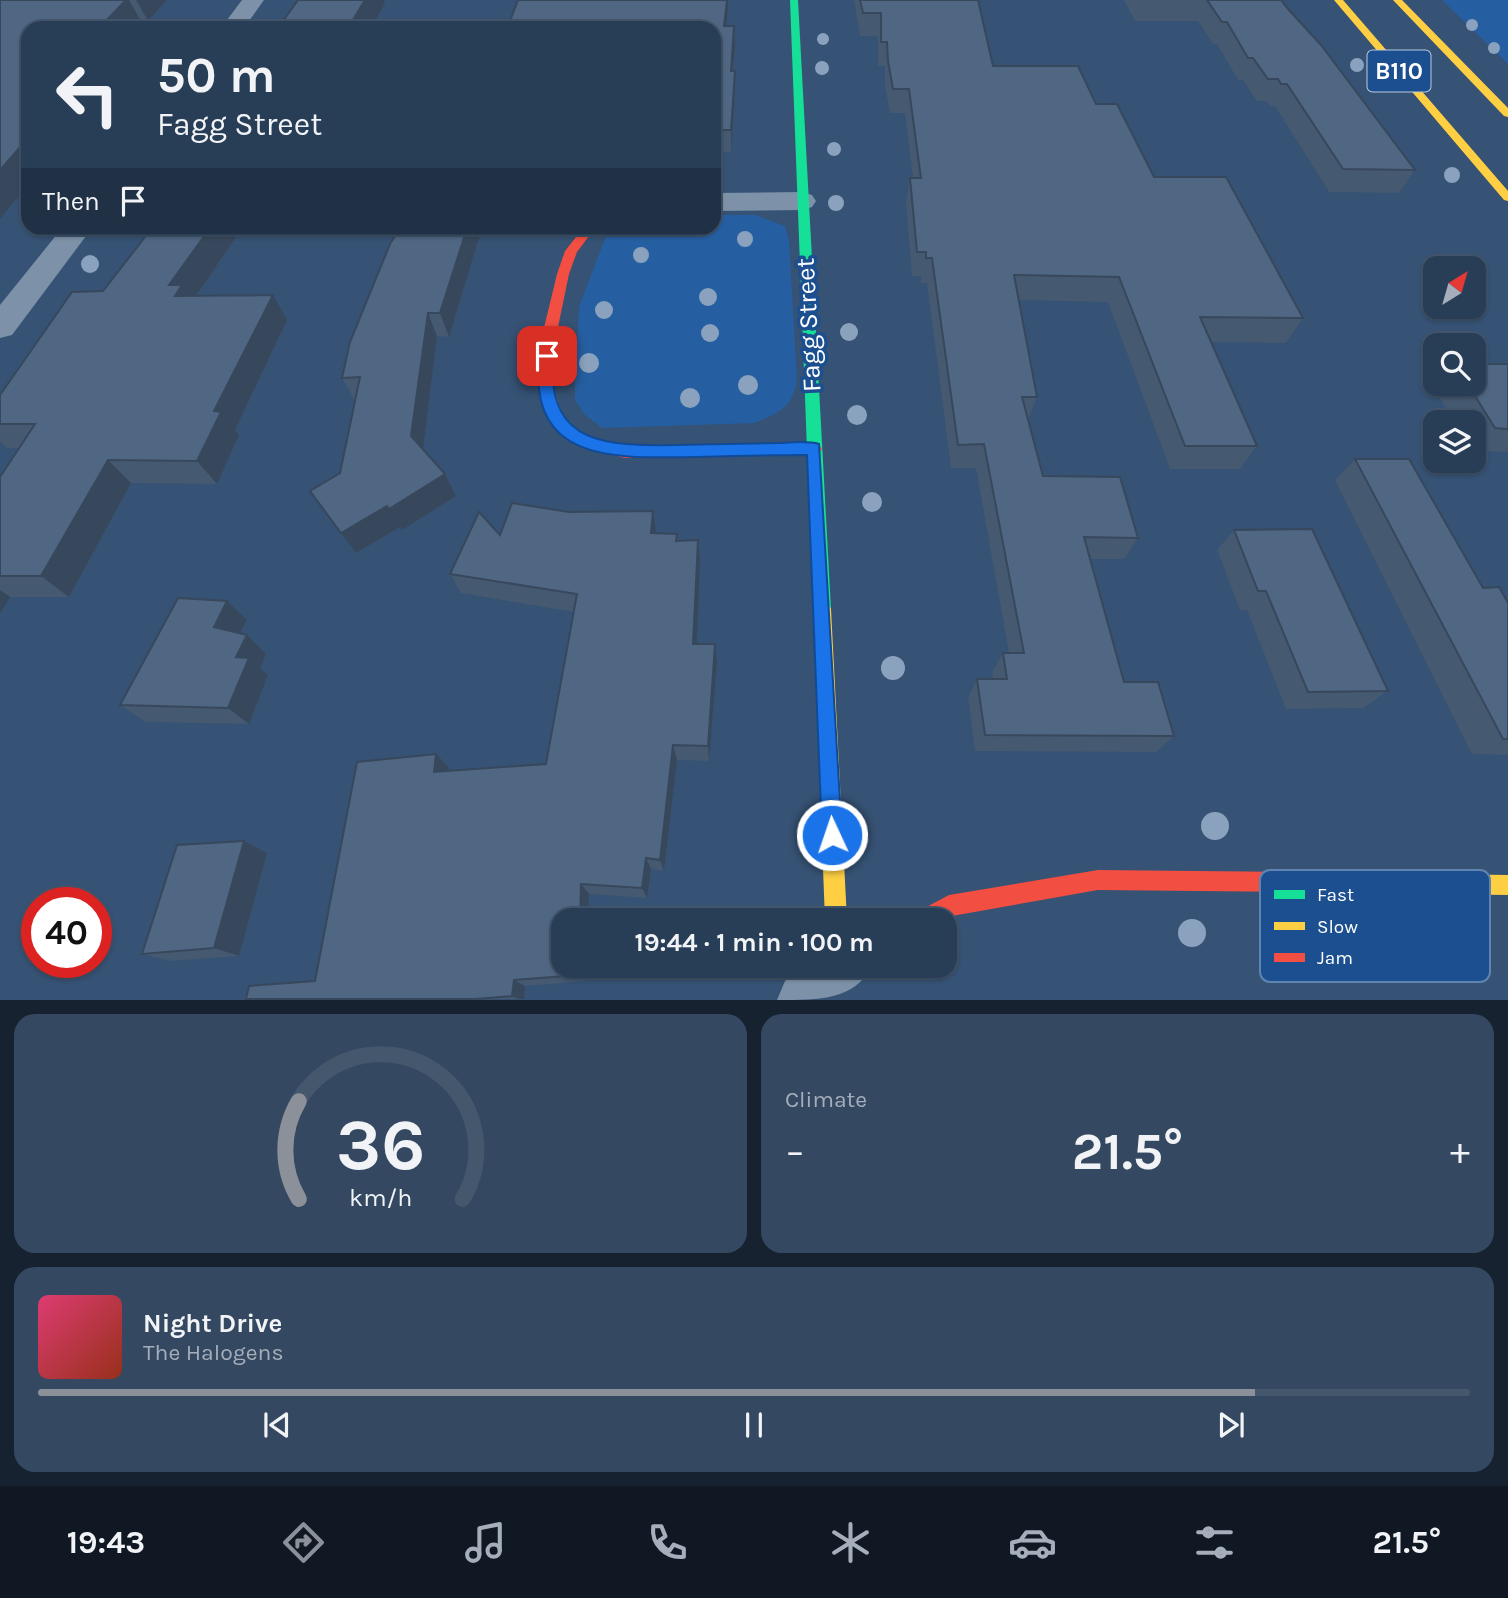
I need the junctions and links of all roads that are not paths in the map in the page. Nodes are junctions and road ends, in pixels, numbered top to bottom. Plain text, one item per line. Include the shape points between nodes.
1 (253, 0) edge
2 (794, 0) edge
3 (1338, 0) edge
4 (1397, 0) edge
5 (237, 21) edge
6 (1508, 114) edge
7 (1508, 198) edge
8 (802, 201) junction
9 (721, 202) edge
10 (72, 235) edge
11 (584, 235) edge
12 (0, 327) edge
13 (814, 449) junction
14 (1260, 882) edge
15 (1490, 885) edge
16 (1508, 885) edge
17 (830, 908) edge
18 (946, 908) edge

1 - 5 street
2 - 8 main road, Fagg Street
3 - 7 main road, B110
4 - 6 main road, B110
8 - 9 street
8 - 13 main road, Fagg Street
10 - 12 street
11 - 13 main road via 571,251 563,274 544,380 555,417 567,432 589,444 625,452
13 - 17 main road, Fagg Street
14 - 18 main road via 1098,880
15 - 16 main road

